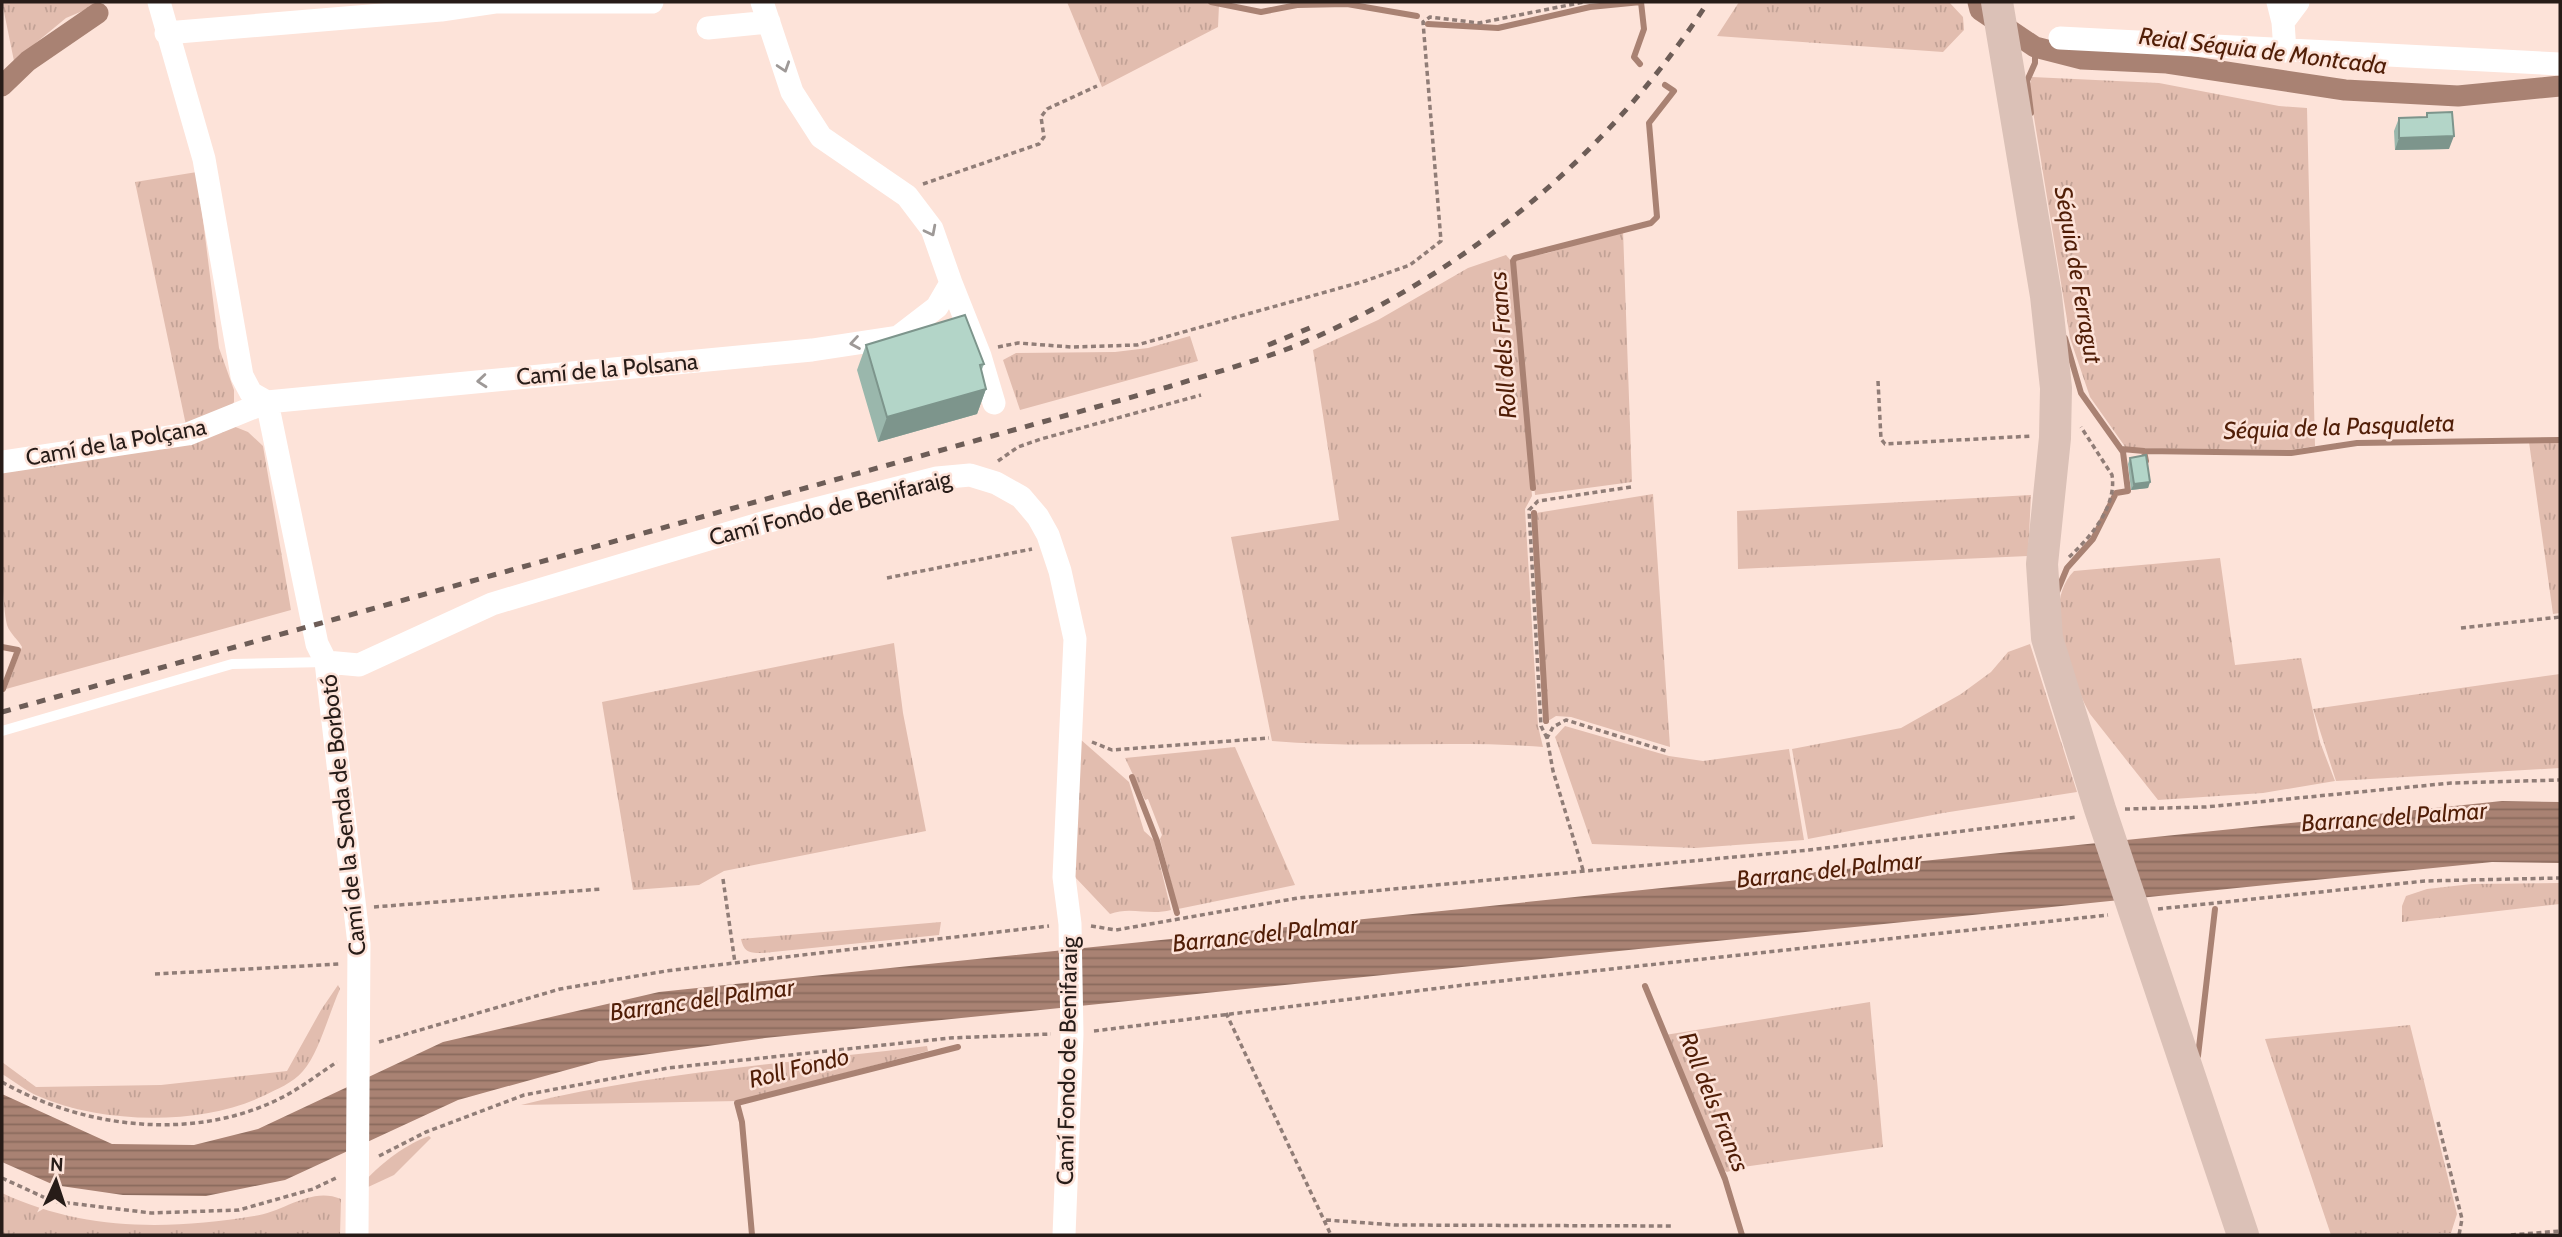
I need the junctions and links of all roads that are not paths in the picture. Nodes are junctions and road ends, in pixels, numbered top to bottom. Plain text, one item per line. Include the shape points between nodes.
1 (159, 2) edge
2 (652, 2) edge
3 (2298, 2) edge
4 (1998, 6) edge
5 (766, 12) edge
6 (2281, 12) edge
7 (708, 28) dead end
8 (166, 33) junction
9 (2060, 38) dead end
10 (2285, 51) junction
11 (2560, 64) edge
12 (951, 283) junction
13 (267, 402) junction
14 (994, 403) dead end
15 (2, 462) edge
16 (326, 662) junction
17 (2, 731) edge
18 (357, 1235) edge
19 (1064, 1235) edge
20 (2244, 1235) edge

1 - 8 street
2 - 8 street via 495,2
3 - 6 street
4 - 20 street via 2048,307 2056,388 2067,431 2042,577 2047,638
5 - 7 street
5 -> 12 street via 792,92 821,137 907,196 932,229
6 - 10 street
8 - 13 street via 204,159 242,376 251,393
9 - 10 street
10 - 11 street
12 -> 13 street, Camí de la Polsana via 937,307 898,337 812,350
12 - 14 street
13 - 15 street, Camí de la Polçana via 188,434
13 - 16 street, Camí de la Senda de Borbotó via 317,644
16 - 17 lane via 232,664
16 - 18 street, Camí de la Senda de Borbotó via 359,962
16 - 19 street, Camí Fondo de Benifaraig via 359,665 492,604 769,521 937,478 970,475 1021,497 1038,517 1051,544 1075,639 1064,877 1070,923 1072,1034

